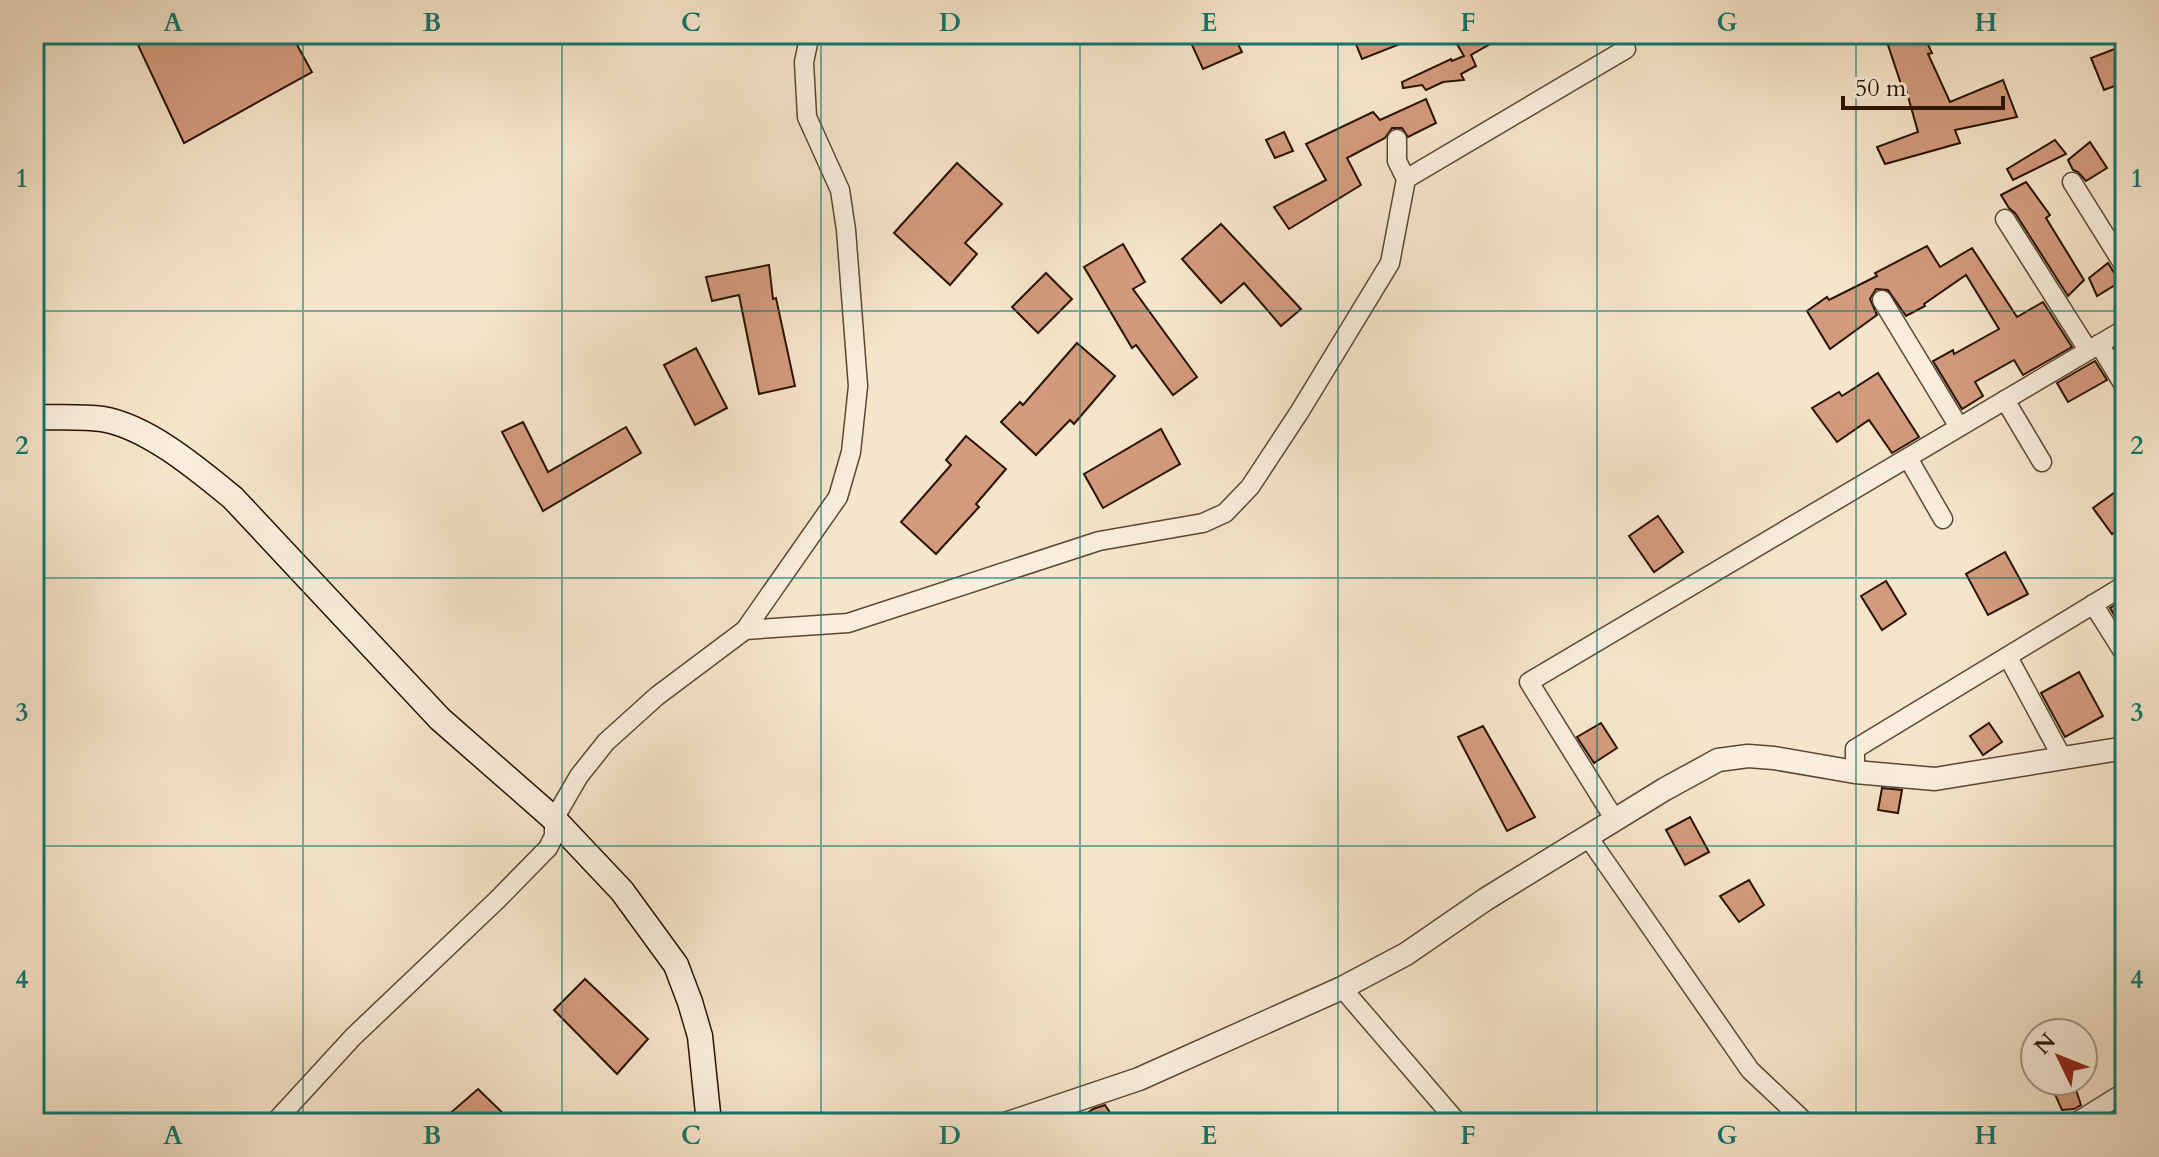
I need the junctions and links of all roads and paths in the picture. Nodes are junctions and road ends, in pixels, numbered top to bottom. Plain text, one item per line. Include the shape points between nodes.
1 (810, 34) edge
2 (1618, 34) edge
3 (1397, 139) dead end
4 (1406, 179) junction
5 (2072, 182) dead end
6 (2005, 219) dead end
7 (2120, 247) edge
8 (2125, 267) edge
9 (1882, 300) dead end
10 (2125, 329) edge
11 (2094, 347) junction
12 (2125, 387) edge
13 (2005, 400) junction
14 (34, 417) edge
15 (1959, 427) junction
16 (1908, 458) junction
17 (2042, 462) dead end
18 (1943, 519) dead end
19 (2125, 585) edge
20 (2093, 604) junction
21 (745, 630) junction
22 (2122, 650) dead end
23 (2008, 657) junction
24 (2125, 748) edge
25 (2063, 759) junction
26 (1855, 772) junction
27 (554, 819) junction
28 (1615, 820) junction
29 (1588, 837) junction
30 (1342, 988) junction
31 (2125, 1092) edge
32 (274, 1123) edge
33 (709, 1123) edge
34 (1008, 1123) edge
35 (1458, 1123) edge
36 (1806, 1123) edge
37 (2075, 1123) edge

1 - 21 street via 804,62 807,117 840,190 846,230 858,386 851,452 838,497
2 - 4 street via 1626,49
3 - 4 street via 1397,161
4 - 21 street via 1390,263 1292,424 1250,487 1225,513 1203,523 1099,541 848,623
5 - 7 street
6 - 11 street
7 - 8 street
9 - 15 street
10 - 11 street
11 - 12 street
11 - 13 street
13 - 15 street
13 - 17 street
14 - 27 main road via 116,422 205,475 233,498 440,719
15 - 16 street
16 - 18 street
16 - 28 street via 1529,682
19 - 20 street
20 - 22 street
20 - 23 street
21 - 27 street via 606,742
23 - 25 street
23 - 26 street via 1855,749
24 - 25 street
25 - 26 street via 1935,779
26 - 28 street via 1774,758 1718,760
27 - 32 street via 548,848 353,1037
27 - 33 main road via 622,891 676,965 700,1036
28 - 29 street
29 - 30 street via 1406,954
29 - 36 street via 1750,1070
30 - 34 street via 1139,1079
30 - 35 street
31 - 37 street

